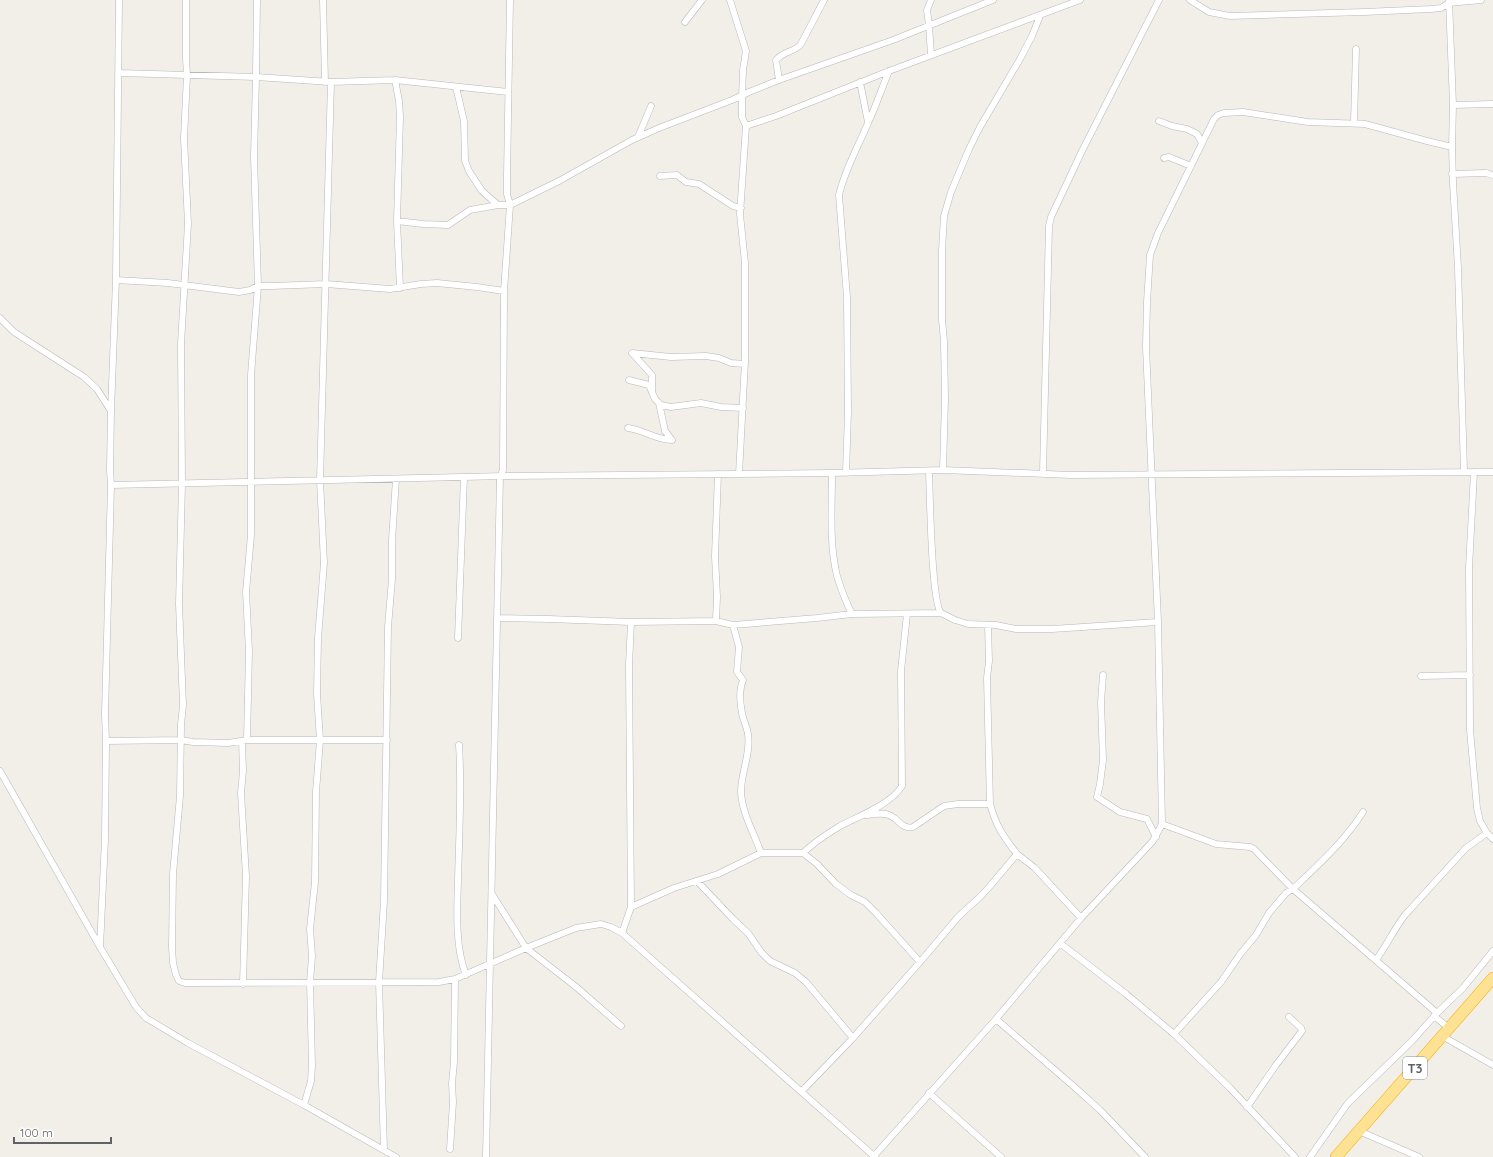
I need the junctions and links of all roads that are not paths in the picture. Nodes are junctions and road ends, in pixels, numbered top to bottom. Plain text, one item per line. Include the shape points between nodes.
1 (119, 0) edge
2 (186, 0) edge
3 (257, 0) edge
4 (323, 0) edge
5 (510, 0) edge
6 (702, 0) edge
7 (730, 0) edge
8 (824, 0) edge
9 (931, 0) edge
10 (993, 0) edge
11 (1080, 0) edge
12 (1159, 0) edge
13 (1190, 0) edge
14 (1481, 0) edge
15 (1449, 2) edge
16 (1040, 16) junction
17 (685, 22) dead end
18 (930, 25) junction
19 (1356, 49) dead end
20 (930, 55) junction
21 (889, 71) junction
22 (119, 73) junction
23 (187, 76) junction
24 (256, 77) junction
25 (395, 80) junction
26 (778, 80) junction
27 (328, 82) junction
28 (860, 82) junction
29 (456, 87) junction
30 (508, 92) junction
31 (742, 96) junction
32 (1493, 104) edge
33 (1453, 105) junction
34 (651, 106) dead end
35 (1159, 120) dead end
36 (868, 123) junction
37 (1354, 123) junction
38 (746, 126) junction
39 (638, 137) junction
40 (1202, 143) junction
41 (1452, 147) junction
42 (1164, 158) dead end
43 (1191, 166) junction
44 (1452, 174) junction
45 (1493, 175) edge
46 (660, 176) dead end
47 (498, 205) junction
48 (510, 205) junction
49 (741, 208) junction
50 (397, 221) junction
51 (399, 276) junction
52 (116, 280) junction
53 (326, 284) junction
54 (185, 286) junction
55 (258, 286) junction
56 (400, 288) junction
57 (390, 289) junction
58 (504, 291) junction
59 (0, 318) edge
60 (745, 364) junction
61 (629, 380) dead end
62 (652, 391) junction
63 (659, 403) junction
64 (743, 408) junction
65 (111, 411) junction
66 (628, 428) dead end
67 (943, 470) junction
68 (929, 471) junction
69 (1464, 471) junction
70 (1474, 472) junction
71 (1493, 472) edge
72 (846, 473) junction
73 (1043, 473) junction
74 (1152, 473) junction
75 (718, 474) junction
76 (739, 474) junction
77 (832, 474) junction
78 (500, 476) junction
79 (464, 477) junction
80 (396, 479) junction
81 (320, 480) junction
82 (251, 482) junction
83 (182, 484) junction
84 (111, 485) junction
85 (937, 612) junction
86 (852, 614) junction
87 (907, 614) junction
88 (498, 618) junction
89 (716, 621) junction
90 (631, 622) junction
91 (1158, 622) junction
92 (733, 625) junction
93 (988, 626) junction
94 (458, 638) dead end
95 (1103, 675) dead end
96 (1470, 675) junction
97 (1421, 676) dead end
98 (181, 740) junction
99 (244, 740) junction
100 (320, 740) junction
101 (387, 740) junction
102 (106, 741) junction
103 (459, 745) dead end
104 (0, 770) edge
105 (990, 804) junction
106 (1363, 812) dead end
107 (864, 815) junction
108 (1162, 824) junction
109 (1486, 833) junction
110 (1156, 837) junction
111 (1493, 839) edge
112 (761, 853) junction
113 (803, 853) junction
114 (1017, 854) junction
115 (697, 881) junction
116 (1293, 889) junction
117 (492, 894) junction
118 (631, 907) junction
119 (1081, 918) junction
120 (622, 933) junction
121 (1061, 944) junction
122 (100, 947) junction
123 (526, 948) junction
124 (1493, 951) edge
125 (1376, 960) junction
126 (920, 962) junction
127 (491, 963) junction
128 (466, 974) junction
129 (1493, 978) edge
130 (455, 979) junction
131 (310, 982) junction
132 (379, 982) junction
133 (243, 984) junction
134 (1436, 1014) junction
135 (1289, 1017) dead end
136 (996, 1019) junction
137 (621, 1026) dead end
138 (1445, 1032) junction
139 (1174, 1034) junction
140 (853, 1038) junction
141 (1493, 1065) edge
142 (802, 1091) junction
143 (929, 1093) junction
144 (304, 1105) junction
145 (1247, 1106) junction
146 (1359, 1131) junction
147 (450, 1148) dead end
148 (384, 1150) junction
149 (874, 1156) edge
150 (396, 1157) edge
151 (486, 1157) edge
152 (1001, 1157) edge
153 (1145, 1157) edge
154 (1295, 1157) edge
155 (1310, 1157) edge
156 (1336, 1157) edge
157 (1419, 1157) edge

1 - 22 street
2 - 23 street
3 - 24 street
4 - 27 street
5 - 30 street
6 - 17 street
7 - 31 street via 746,51
8 - 26 street via 799,47 783,53 776,60
9 - 18 street via 927,10
10 - 18 street
11 - 16 street
12 - 73 street via 1051,217
13 - 15 street via 1209,12 1230,16 1431,9 1441,8
14 - 15 street
15 - 33 street
16 - 20 street
16 - 67 street via 1023,53 969,149 944,216 942,320 946,399
18 - 20 street
18 - 26 street
19 - 37 street
20 - 21 street
21 - 28 street
21 - 36 street
22 - 23 street
22 - 52 street
23 - 24 street
23 - 54 street via 184,138 188,208
24 - 27 street
24 - 55 street via 254,157
25 - 27 street
25 - 29 street
25 - 50 street via 400,117
26 - 31 street
27 - 53 street
28 - 36 street
28 - 38 street
29 - 30 street
29 - 47 street via 464,122 465,161 482,191
30 - 48 street via 507,194
31 - 38 street via 742,117
31 - 39 street
32 - 33 street
33 - 41 street
34 - 39 street
35 - 40 street via 1197,134
36 - 72 street via 843,178 839,195 847,297
37 - 40 street via 1308,122 1243,112 1224,113 1214,119
37 - 41 street
38 - 49 street
39 - 48 street
40 - 43 street
41 - 44 street
42 - 43 street
43 - 74 street via 1150,255 1146,347
44 - 45 street
44 - 69 street via 1458,268
46 - 49 street via 677,175 686,182 699,184 733,206
47 - 48 street
47 - 50 street via 470,210 448,225
48 - 58 street
49 - 60 street via 745,263
50 - 51 street
51 - 56 street
51 - 57 street
52 - 54 street
52 - 65 street
53 - 55 street
53 - 57 street
53 - 81 street
54 - 55 street via 239,292
54 - 83 street via 181,344
55 - 82 street via 251,375
56 - 57 street
56 - 58 street via 436,283
58 - 78 street via 503,470
59 - 65 street via 14,332 84,378 97,389
60 - 62 street via 706,356 671,357 632,353 652,375
60 - 64 street
61 - 62 street via 649,385
62 - 63 street
63 - 64 street via 671,407 701,404
63 - 66 street via 665,431 672,440 660,440 638,429
64 - 76 street
65 - 84 street
67 - 68 street
67 - 73 street
68 - 72 street
68 - 85 street
69 - 70 street
69 - 74 street
70 - 71 street
70 - 96 street via 1469,568
72 - 77 street
73 - 74 street
74 - 91 street
75 - 76 street
75 - 78 street
75 - 89 street
76 - 77 street
77 - 86 street via 834,558 838,577
78 - 79 street
78 - 88 street
79 - 80 street
79 - 94 street
80 - 81 street
80 - 101 street via 388,627
81 - 82 street
81 - 100 street via 324,563 318,638 317,694
82 - 83 street
82 - 99 street via 251,535 246,592 249,651
83 - 84 street
83 - 98 street via 179,604 183,705
84 - 102 street
85 - 87 street
85 - 93 street via 968,624
86 - 87 street
86 - 92 street
87 - 107 street via 901,671 902,786
88 - 90 street
88 - 117 street
89 - 90 street
89 - 92 street
90 - 118 street
91 - 93 street via 1052,629
91 - 108 street
92 - 112 street via 739,647 737,672 743,680 740,686 742,714 748,733 748,750 743,775 743,804
93 - 105 street
95 - 110 street via 1100,702 1103,760 1097,797 1120,812 1147,819
96 - 97 street
96 - 109 street via 1470,730 1477,808
98 - 99 street via 228,743
98 - 102 street
98 - 133 street via 173,874 172,947 176,975 179,981 186,983
99 - 100 street
99 - 133 street via 241,793 246,876
100 - 101 street
100 - 131 street via 316,792 315,882 310,923
101 - 132 street via 384,901
102 - 122 street
103 - 128 street via 461,770 458,904 460,954
104 - 122 street
105 - 107 street via 944,806 909,828 891,816
105 - 114 street via 1002,836
106 - 116 street via 1342,841
107 - 113 street via 824,836
108 - 110 street
108 - 116 street via 1220,846 1250,847
109 - 111 street
109 - 125 street via 1466,848 1405,915
110 - 119 street
112 - 113 street
112 - 115 street
113 - 126 street via 836,884 865,902
114 - 119 street via 1035,868
114 - 126 street
115 - 118 street
115 - 140 street via 745,930 770,961 796,973 806,982
116 - 125 street
116 - 139 street via 1272,909 1221,982
117 - 123 street
117 - 127 street
118 - 120 street
119 - 121 street
120 - 123 street via 601,924 589,925
120 - 142 street
121 - 136 street
121 - 139 street
122 - 144 street via 146,1018
123 - 127 street
123 - 137 street
124 - 134 street via 1463,988
125 - 134 street
126 - 140 street
127 - 128 street
127 - 151 street
128 - 130 street
129 - 138 highway, T3
130 - 132 street via 439,982
130 - 147 street
131 - 132 street
131 - 133 street
131 - 144 street via 312,1073
132 - 148 street
134 - 138 street
134 - 155 street via 1348,1103
135 - 145 street via 1302,1031
136 - 143 street
136 - 153 street via 1079,1090
138 - 141 street
138 - 146 highway, T3
139 - 145 street
140 - 142 street
142 - 149 street
143 - 149 street
143 - 152 street
144 - 148 street
145 - 154 street
146 - 156 highway, T3
146 - 157 street
148 - 150 street

